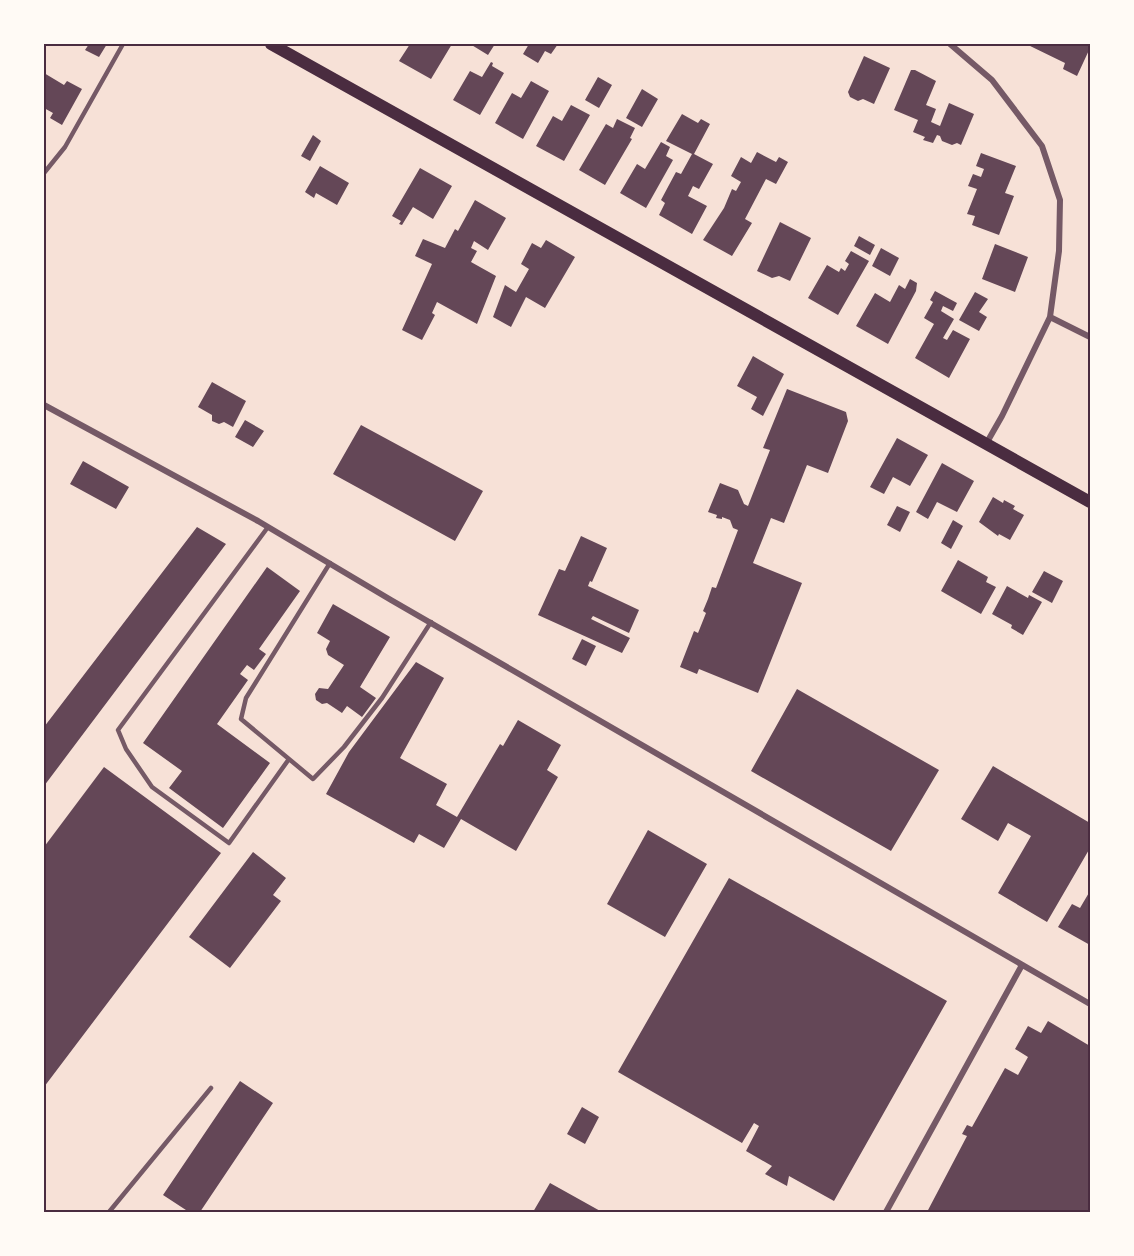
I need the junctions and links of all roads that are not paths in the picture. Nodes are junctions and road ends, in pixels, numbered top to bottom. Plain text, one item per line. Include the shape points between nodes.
1 (123, 44) edge
2 (271, 44) edge
3 (950, 44) edge
4 (44, 173) edge
5 (1050, 317) junction
6 (1090, 337) edge
7 (44, 405) edge
8 (986, 444) junction
9 (1090, 502) edge
10 (268, 527) junction
11 (330, 563) junction
12 (431, 622) junction
13 (289, 759) junction
14 (1022, 965) junction
15 (1090, 1004) edge
16 (210, 1088) dead end
17 (109, 1212) edge
18 (886, 1212) edge

1 - 4 lane via 65,147
2 - 8 main road
3 - 5 street via 992,80 1042,146 1060,200 1059,251
5 - 6 street
5 - 8 street
7 - 10 street
8 - 9 main road
10 - 11 street
10 - 13 lane via 118,730 152,787 229,843
11 - 12 street
11 - 13 lane via 246,698 241,719
12 - 13 lane via 382,698 313,779
12 - 14 street
14 - 15 street
14 - 18 street
16 - 17 lane

